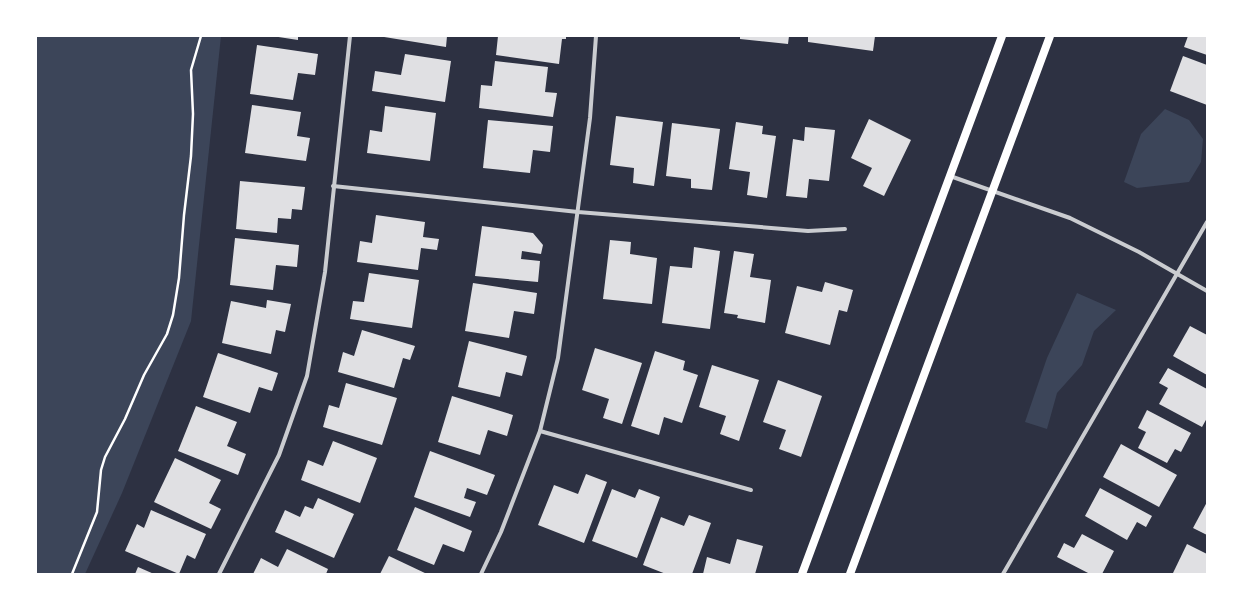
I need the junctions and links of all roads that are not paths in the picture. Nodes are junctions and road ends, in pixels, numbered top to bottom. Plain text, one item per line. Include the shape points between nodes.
1 (350, 36) edge
2 (596, 36) edge
3 (1002, 36) edge
4 (1050, 36) edge
5 (950, 176) junction
6 (333, 186) junction
7 (992, 190) junction
8 (578, 212) junction
9 (1207, 222) edge
10 (845, 229) dead end
11 (1177, 274) junction
12 (1207, 291) edge
13 (540, 431) junction
14 (751, 490) dead end
15 (219, 574) edge
16 (481, 574) edge
17 (802, 574) edge
18 (850, 574) edge
19 (1003, 574) edge

1 - 6 street
2 - 8 street via 590,118
3 - 5 main road
4 - 7 main road
5 - 7 street
5 - 17 main road
6 - 8 street
6 - 15 street via 325,272 307,376 279,455
7 - 11 street via 1070,218
7 - 18 main road
8 - 10 street via 808,231
8 - 13 street via 558,358
9 - 11 street
11 - 12 street
11 - 19 street
13 - 14 street
13 - 16 street via 501,532

